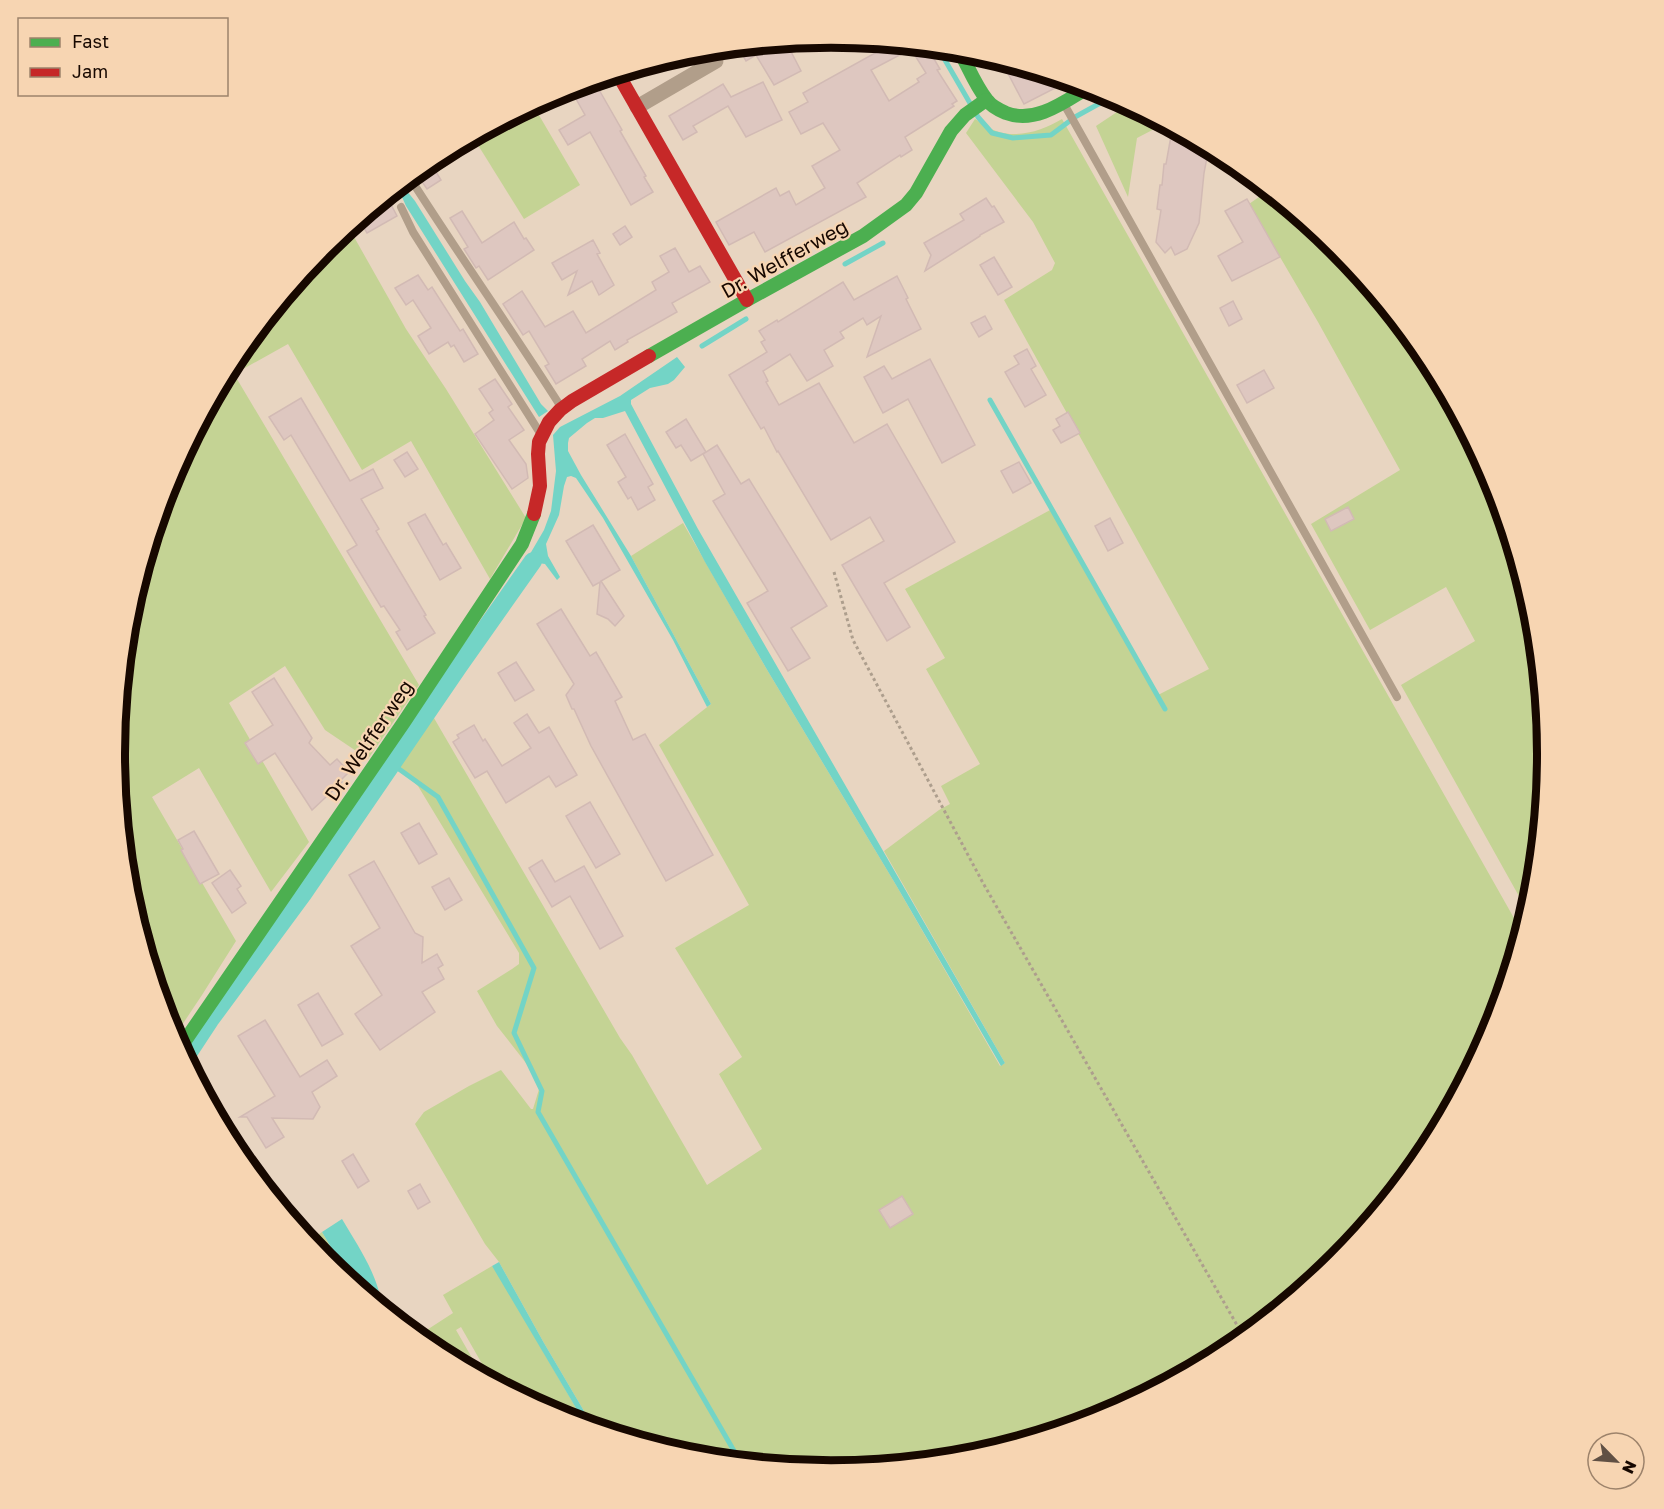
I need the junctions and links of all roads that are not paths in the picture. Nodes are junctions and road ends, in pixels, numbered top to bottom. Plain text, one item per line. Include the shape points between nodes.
1 (715, 58) edge
2 (964, 61) edge
3 (622, 80) edge
4 (1079, 93) edge
5 (984, 102) junction
6 (1062, 102) junction
7 (637, 107) junction
8 (414, 185) edge
9 (401, 207) dead end
10 (747, 300) junction
11 (561, 410) junction
12 (542, 435) junction
13 (1397, 697) dead end
14 (186, 1040) edge

1 - 7 street
2 - 5 street
3 - 7 street
4 - 6 street
5 - 6 street via 1023,118
5 - 10 street, Dr. Welfferweg via 951,131 906,206 862,236
6 - 13 lane
7 - 10 street
8 - 11 lane
9 - 12 lane
10 - 11 street, Dr. Welfferweg
11 - 12 street, Dr. Welfferweg
12 - 14 street, Dr. Welfferweg via 537,503 522,544

